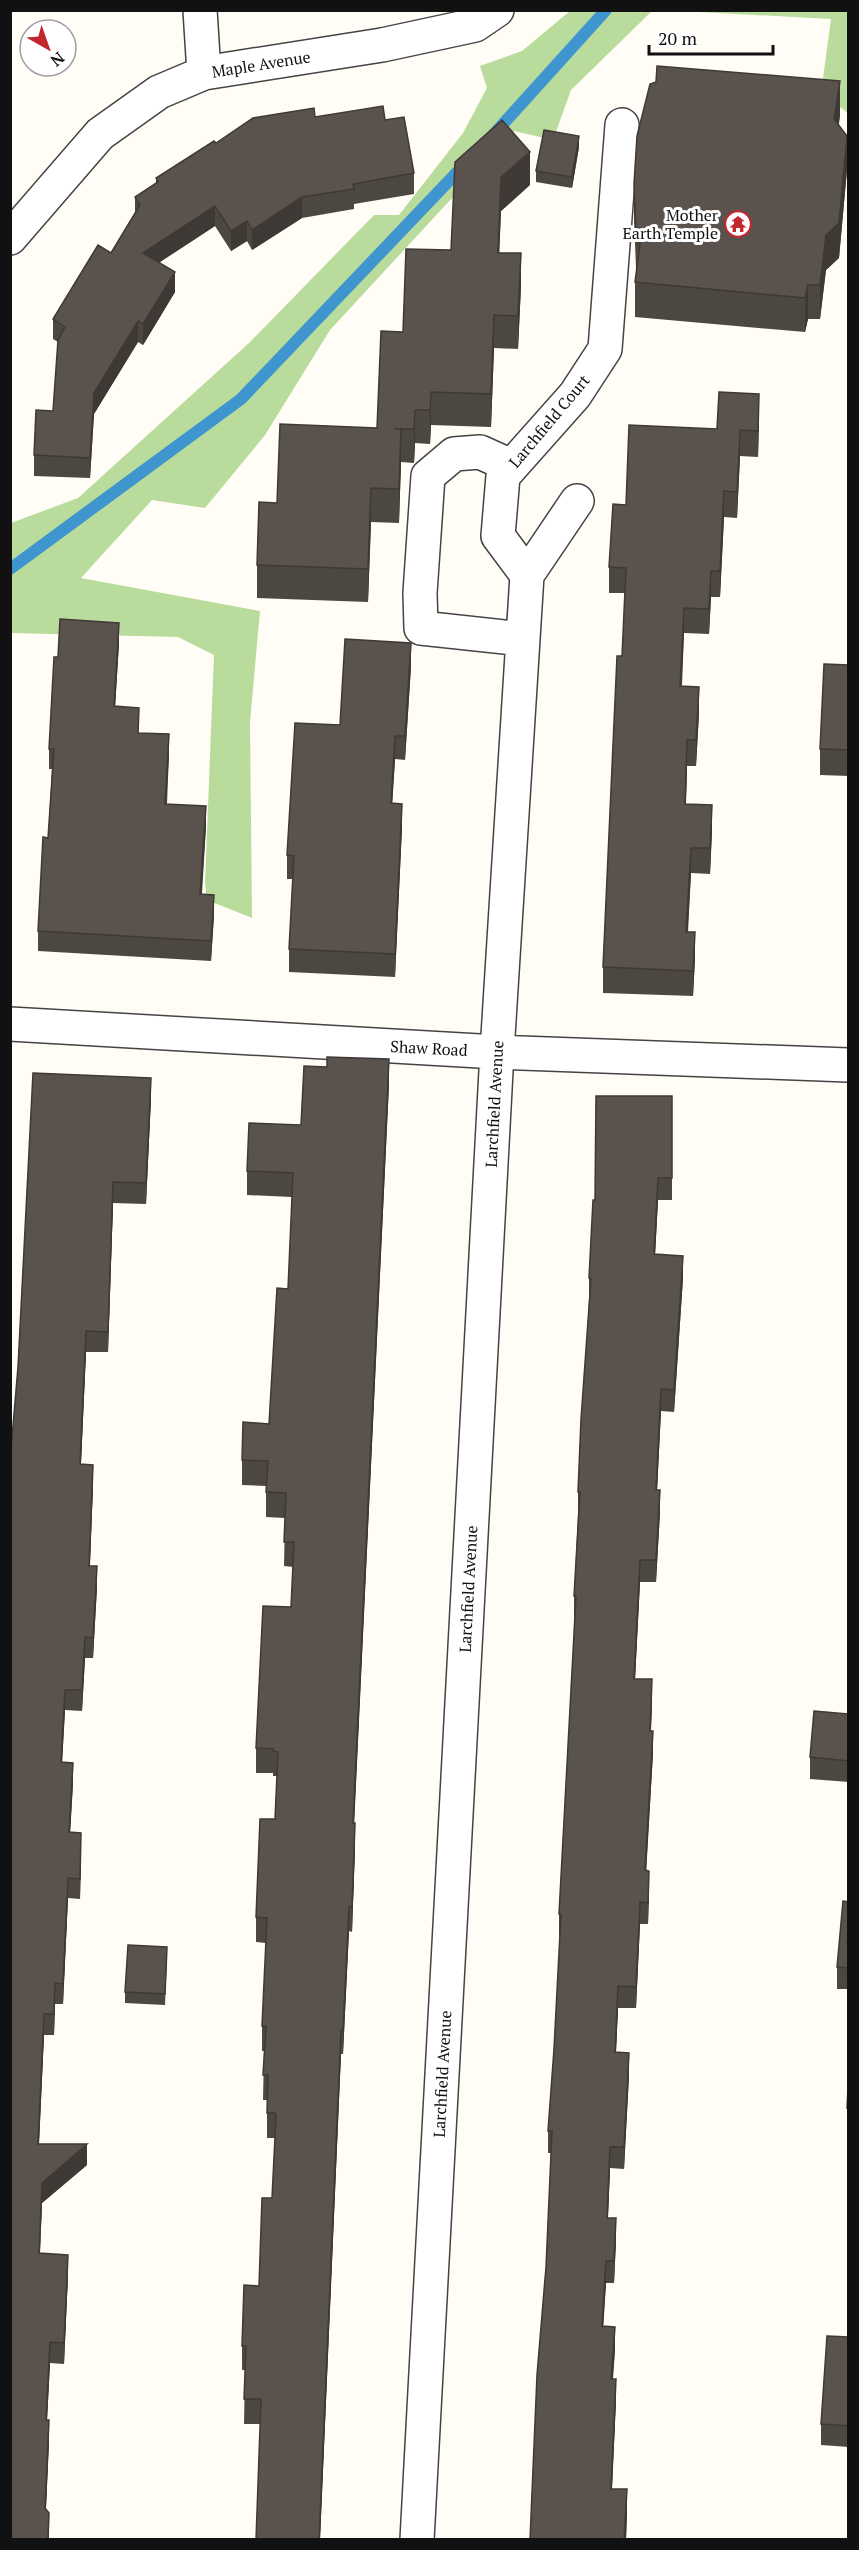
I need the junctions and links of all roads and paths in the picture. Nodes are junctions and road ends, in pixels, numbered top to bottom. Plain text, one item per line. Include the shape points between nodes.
1 (200, 10) edge
2 (497, 10) edge
3 (204, 73) junction
4 (622, 125) dead end
5 (10, 238) edge
6 (511, 466) junction
7 (577, 501) dead end
8 (527, 575) junction
9 (523, 639) junction
10 (10, 1024) edge
11 (497, 1052) junction
12 (849, 1065) edge
13 (417, 2540) edge

1 - 3 street
2 - 3 street, Maple Avenue via 475,24 382,45
3 - 5 street, Maple Avenue via 159,92 100,134
4 - 6 street, Larchfield Court via 605,349 575,395
6 - 8 street, Larchfield Court via 503,476 498,536
6 - 9 street via 480,452 454,454 428,476 421,628
7 - 8 street
8 - 9 street
9 - 11 street, Larchfield Avenue
10 - 11 street, Shaw Road
11 - 12 street, Shaw Road
11 - 13 street, Larchfield Avenue

